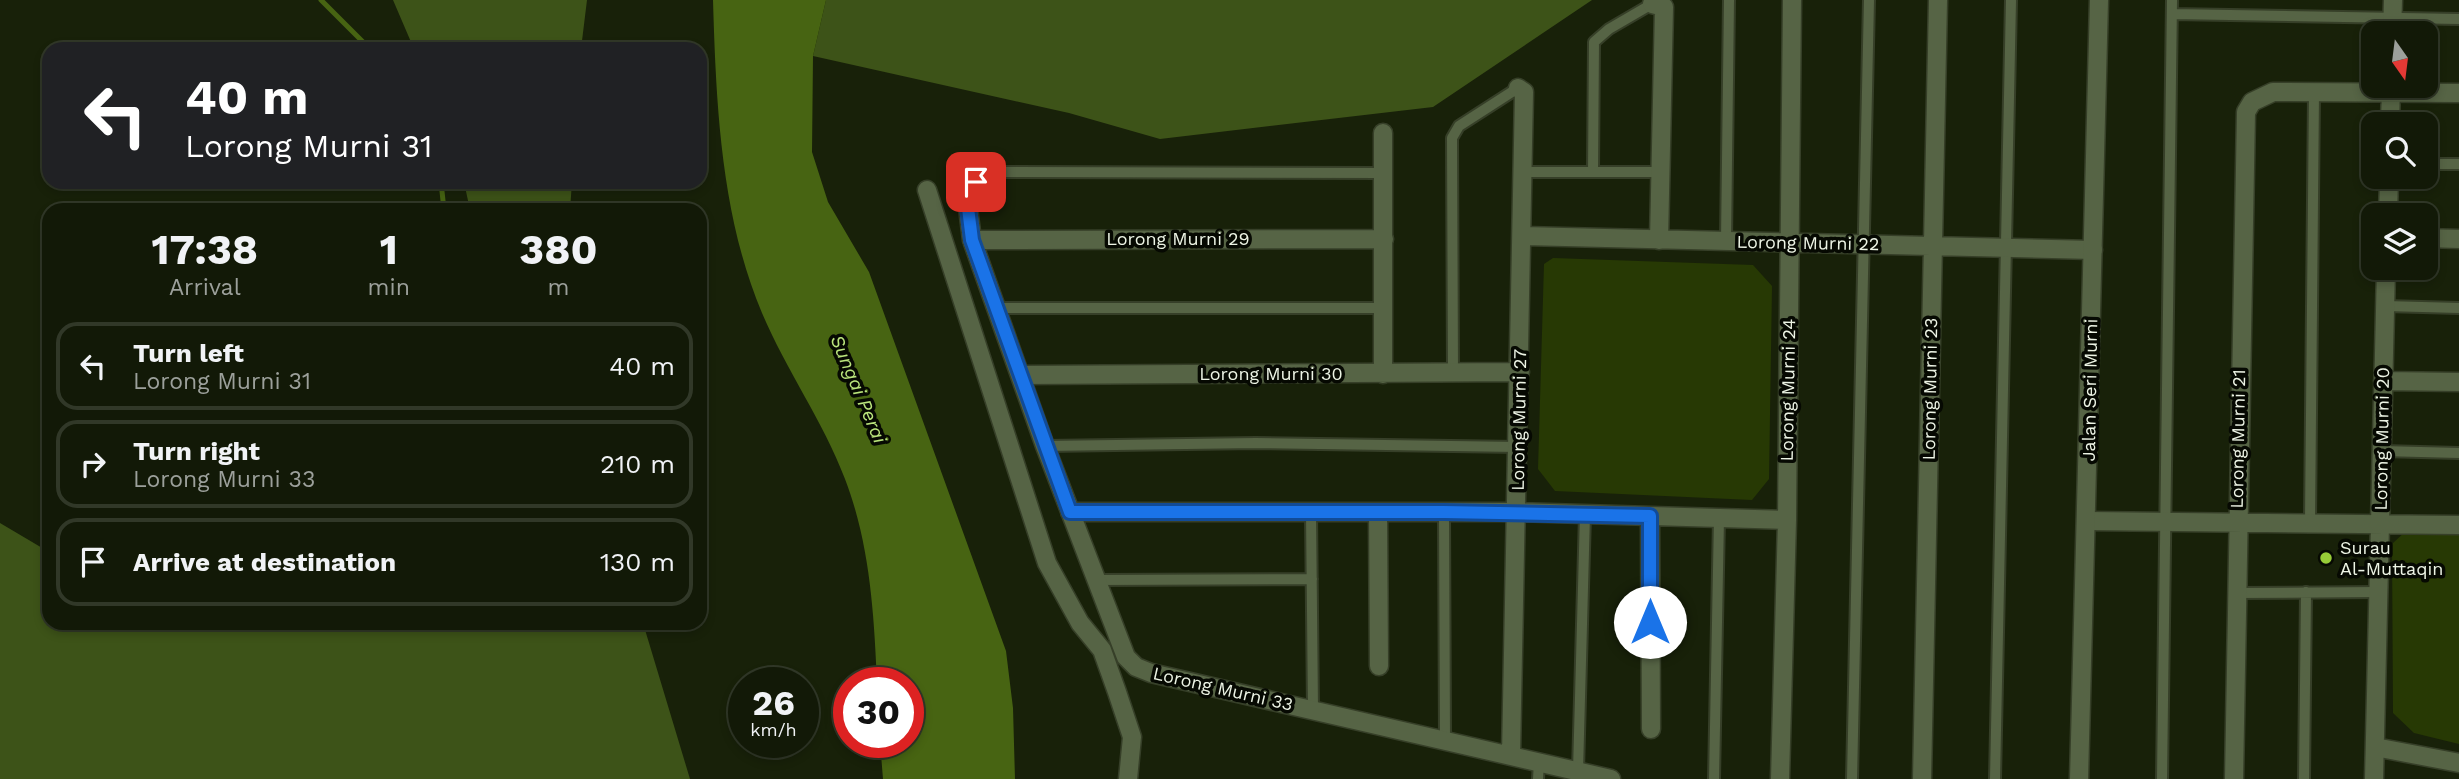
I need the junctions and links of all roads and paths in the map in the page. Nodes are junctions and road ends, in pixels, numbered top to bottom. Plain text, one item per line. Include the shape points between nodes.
1 (1728, 0) edge
2 (1792, 0) edge
3 (1869, 0) edge
4 (1938, 0) edge
5 (2011, 0) edge
6 (2098, 0) edge
7 (2172, 0) edge
8 (1652, 4) joint
9 (2172, 14) junction
10 (2392, 17) edge
11 (2459, 19) edge
12 (1518, 88) joint
13 (2361, 90) edge
14 (2314, 92) junction
15 (2438, 92) edge
16 (2459, 93) edge
17 (1383, 133) dead end
18 (2438, 164) edge
19 (2459, 164) edge
20 (1524, 172) junction
21 (1593, 172) junction
22 (1661, 172) junction
23 (1384, 173) junction
24 (976, 182) joint
25 (927, 190) dead end
26 (1523, 236) junction
27 (1384, 239) junction
28 (2438, 239) edge
29 (2459, 239) edge
30 (972, 240) junction
31 (1659, 240) junction
32 (1726, 241) junction
33 (1790, 243) junction
34 (1865, 245) junction
35 (1933, 246) junction
36 (2005, 248) junction
37 (2093, 250) junction
38 (2386, 280) edge
39 (2385, 306) junction
40 (997, 308) junction
41 (1384, 308) junction
42 (2459, 308) edge
43 (1520, 372) junction
44 (1453, 373) junction
45 (1384, 374) junction
46 (1021, 375) junction
47 (2384, 381) junction
48 (2459, 382) edge
49 (1045, 446) junction
50 (1518, 447) junction
51 (2382, 451) junction
52 (2459, 453) edge
53 (1070, 512) junction
54 (1311, 512) junction
55 (1378, 512) junction
56 (1444, 512) junction
57 (1517, 512) junction
58 (1585, 514) junction
59 (1650, 516) junction
60 (1719, 518) junction
61 (1787, 520) junction
62 (2166, 520) junction
63 (2087, 521) junction
64 (2237, 521) junction
65 (2310, 522) junction
66 (2380, 523) junction
67 (2459, 525) edge
68 (1312, 579) junction
69 (1096, 580) junction
70 (2306, 592) junction
71 (2379, 592) junction
72 (2236, 593) junction
73 (1379, 666) dead end
74 (1313, 710) junction
75 (1651, 729) dead end
76 (1445, 740) junction
77 (2375, 747) junction
78 (1511, 755) junction
79 (2459, 763) edge
80 (1539, 770) edge
81 (1578, 771) junction
82 (1128, 779) edge
83 (1611, 779) edge
84 (1714, 779) edge
85 (1780, 779) edge
86 (1852, 779) edge
87 (1922, 779) edge
88 (1995, 779) edge
89 (2079, 779) edge
90 (2162, 779) edge
91 (2234, 779) edge
92 (2304, 779) edge
93 (2374, 779) edge

1 - 32 lane
2 - 33 street, Lorong Murni 24
3 - 34 lane
4 - 35 street, Lorong Murni 23
5 - 36 lane
6 - 37 street, Jalan Seri Murni
7 - 9 lane
8 - 21 lane via 1594,42
8 - 22 street via 1664,7
9 - 10 lane
9 - 62 lane
10 - 11 lane
12 - 20 street, Lorong Murni 27 via 1524,92
12 - 44 lane via 1459,126 1452,138
13 - 14 street
14 - 64 street, Lorong Murni 21 via 2273,92 2252,102 2244,125
14 - 65 lane
15 - 16 street
17 - 23 street
18 - 19 lane
20 - 21 lane
20 - 26 street, Lorong Murni 27
21 - 22 lane
22 - 31 street
23 - 24 lane via 1001,172
23 - 27 street
24 - 30 street, Lorong Murni 33 via 968,208
25 - 82 street via 1047,563 1080,623 1102,650 1117,692 1132,737
26 - 31 street, Lorong Murni 22
26 - 43 street, Lorong Murni 27
27 - 30 street, Lorong Murni 29
27 - 41 street
28 - 29 street
30 - 40 street, Lorong Murni 33
31 - 32 street, Lorong Murni 22
32 - 33 street, Lorong Murni 22
33 - 34 street, Lorong Murni 22
33 - 61 street, Lorong Murni 24
34 - 35 street, Lorong Murni 22
34 - 86 lane
35 - 36 street, Lorong Murni 22
35 - 87 street, Lorong Murni 23
36 - 37 street, Lorong Murni 22
36 - 88 lane
37 - 63 street, Jalan Seri Murni
38 - 39 street, Lorong Murni 20
39 - 42 lane
39 - 47 street, Lorong Murni 20
40 - 41 lane
40 - 46 street, Lorong Murni 33
41 - 45 street
43 - 44 street, Lorong Murni 30
43 - 50 street, Lorong Murni 27
44 - 45 street, Lorong Murni 30
45 - 46 street, Lorong Murni 30
46 - 49 street, Lorong Murni 33
47 - 48 street
47 - 51 street, Lorong Murni 20
49 - 50 lane
49 - 53 street, Lorong Murni 33
50 - 57 street, Lorong Murni 27
51 - 52 lane
51 - 66 street, Lorong Murni 20
53 - 54 street
53 - 69 street, Lorong Murni 33
54 - 55 street
54 - 68 lane
55 - 56 street
55 - 73 street
56 - 57 street
56 - 76 lane
57 - 58 street
57 - 78 street, Lorong Murni 27
58 - 59 street
58 - 81 lane
59 - 60 street
59 - 75 street
60 - 61 street
60 - 84 lane
61 - 85 street, Lorong Murni 24
62 - 63 street
62 - 64 street
62 - 90 lane
63 - 89 street, Jalan Seri Murni
64 - 65 street
64 - 72 street, Lorong Murni 21
65 - 66 street
66 - 67 street
66 - 71 street, Lorong Murni 20
68 - 69 lane
68 - 74 lane
69 - 74 street, Lorong Murni 33 via 1126,657 1136,667
70 - 71 lane
70 - 72 lane
70 - 92 lane
71 - 77 street, Lorong Murni 20
72 - 91 street, Lorong Murni 21
74 - 76 street, Lorong Murni 33
76 - 78 street, Lorong Murni 33
77 - 79 street
77 - 93 street, Lorong Murni 20
78 - 80 street, Lorong Murni 33
80 - 81 street, Lorong Murni 33
81 - 83 street, Lorong Murni 33

